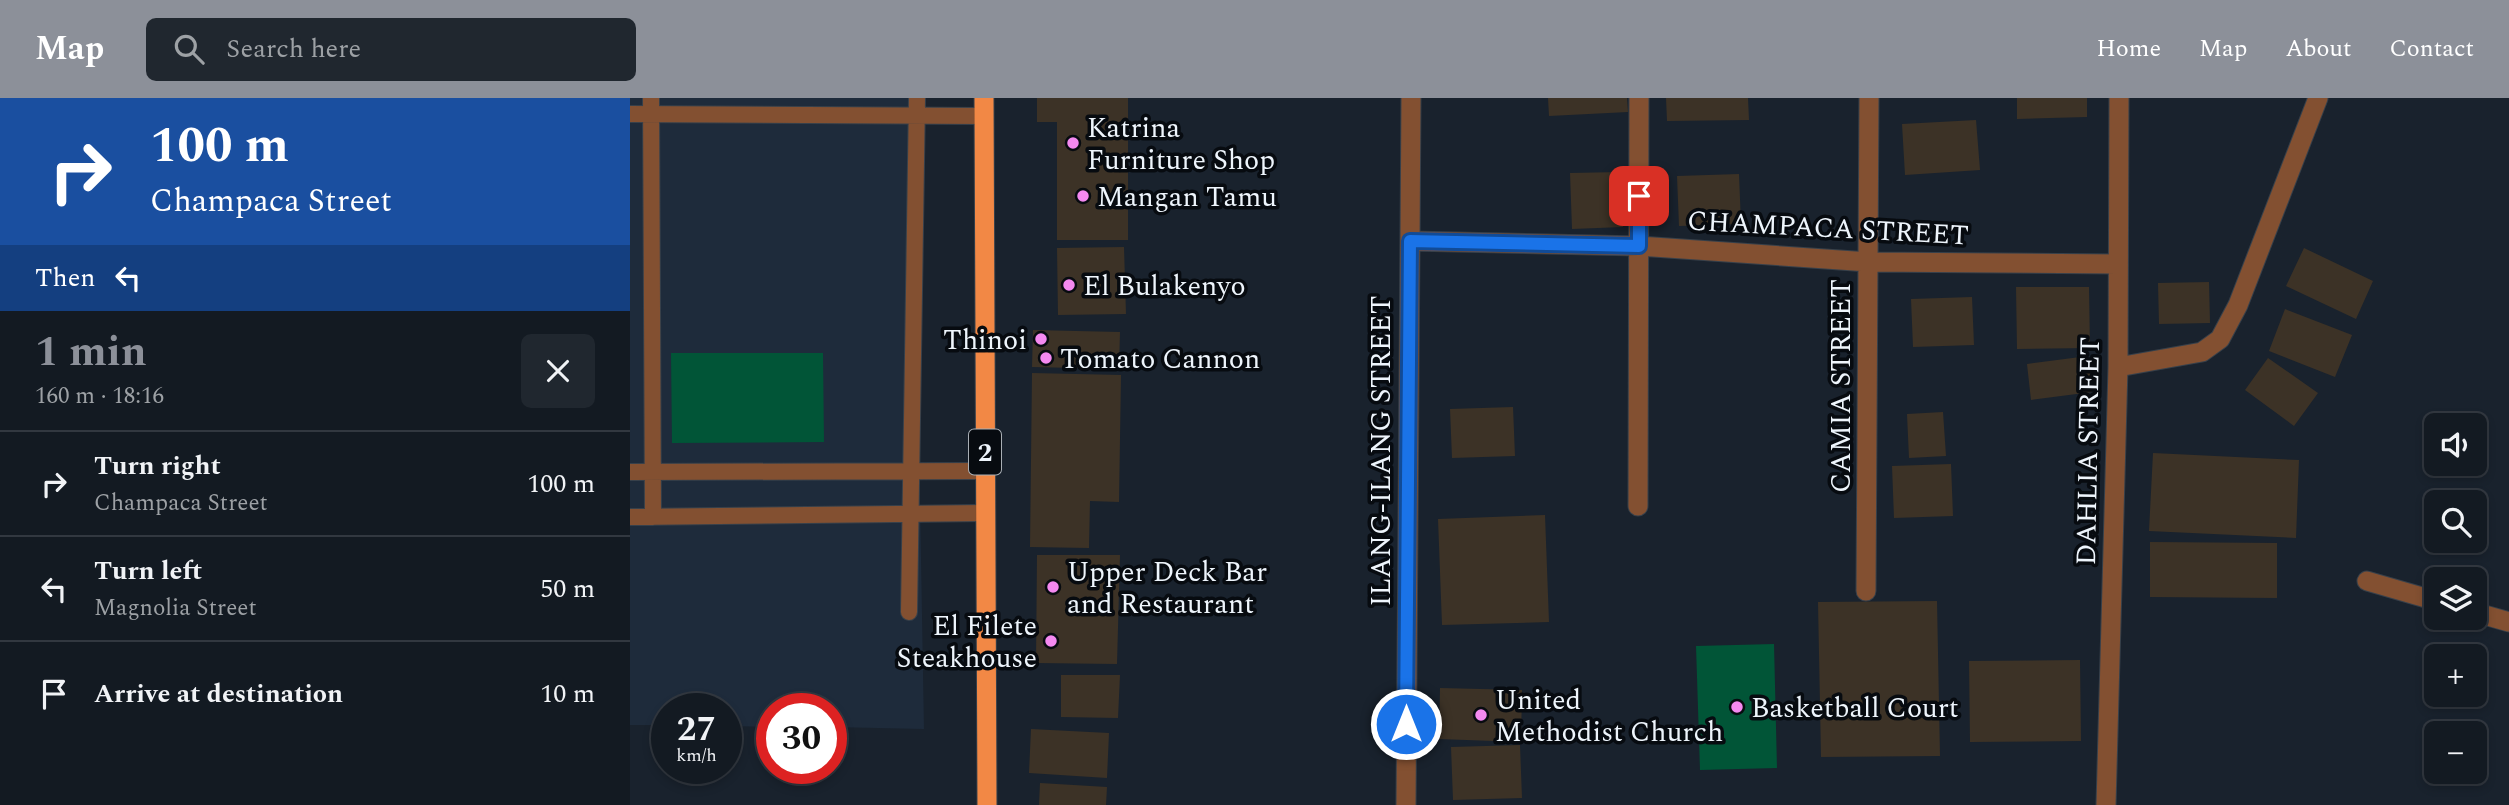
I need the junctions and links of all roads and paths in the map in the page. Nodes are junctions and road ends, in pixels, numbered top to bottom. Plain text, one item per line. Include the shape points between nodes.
1 (917, 98) edge
2 (1411, 98) edge
3 (1639, 98) edge
4 (1869, 98) edge
5 (2119, 98) edge
6 (2318, 98) edge
7 (651, 106) edge
8 (984, 107) edge
9 (630, 114) edge
10 (918, 116) junction
11 (1410, 241) junction
12 (1639, 246) junction
13 (1869, 262) junction
14 (2117, 264) junction
15 (2118, 367) junction
16 (912, 470) junction
17 (985, 471) junction
18 (630, 472) edge
19 (653, 472) junction
20 (1637, 506) dead end
21 (985, 513) junction
22 (911, 514) junction
23 (630, 517) edge
24 (653, 517) junction
25 (2367, 581) dead end
26 (1866, 591) dead end
27 (2424, 598) edge
28 (909, 612) dead end
29 (2487, 616) edge
30 (2509, 622) edge
31 (987, 805) edge
32 (1406, 805) edge
33 (2106, 805) edge

1 - 10 lane
2 - 11 street, ILANG-ILANG STREET
3 - 12 street
4 - 13 street, CAMIA STREET
5 - 14 street, DAHLIA STREET
6 - 15 street via 2238,305 2220,339 2202,352
7 - 9 lane
7 - 10 lane
7 - 19 lane
8 - 10 lane
8 - 17 highway, 2
10 - 16 lane
11 - 12 street, CHAMPACA STREET
11 - 32 street, ILANG-ILANG STREET
12 - 13 street, CHAMPACA STREET
12 - 20 street
13 - 14 street, CHAMPACA STREET
13 - 26 street, CAMIA STREET
14 - 15 street, DAHLIA STREET
15 - 33 street, DAHLIA STREET
16 - 17 lane
16 - 19 lane
16 - 22 lane
17 - 21 highway, 2
18 - 19 lane
19 - 24 lane
21 - 22 lane
21 - 31 highway, 2
22 - 24 lane
22 - 28 lane
23 - 24 lane
25 - 27 street
29 - 30 street

